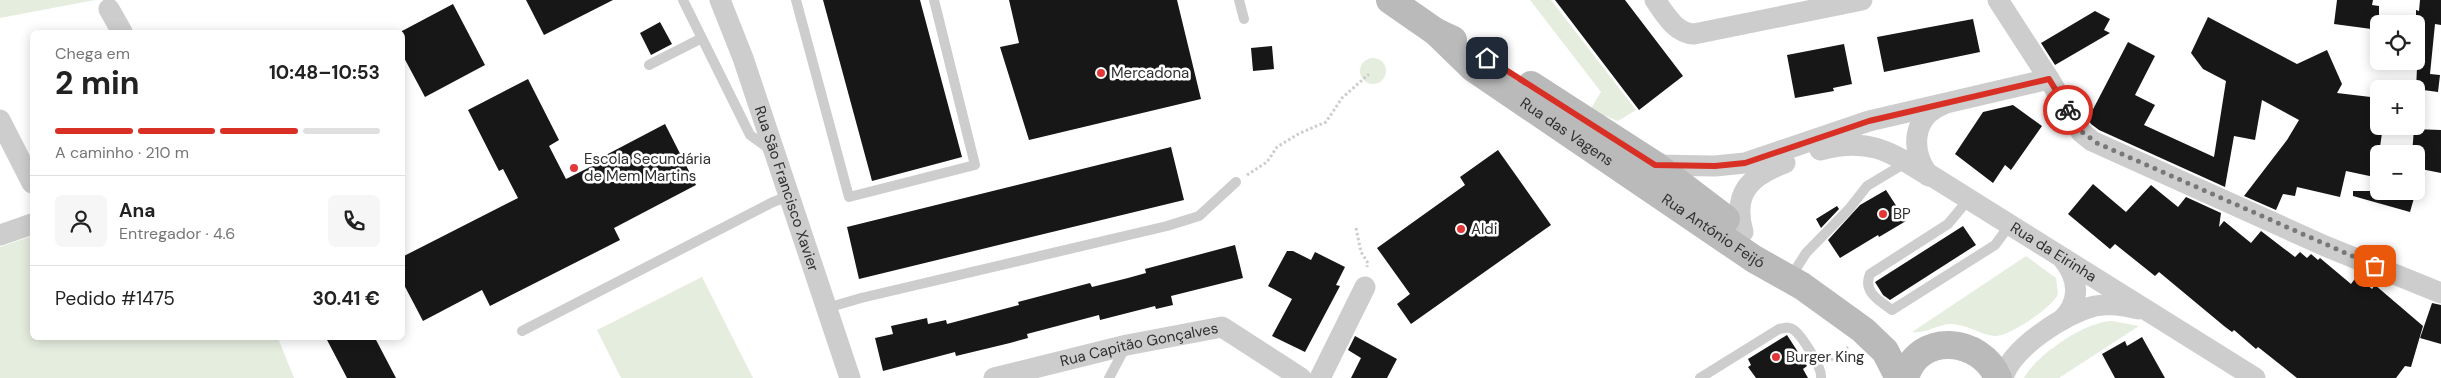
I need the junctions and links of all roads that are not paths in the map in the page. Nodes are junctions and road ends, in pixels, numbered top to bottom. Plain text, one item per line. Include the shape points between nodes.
1 (683, 0) edge
2 (720, 0) edge
3 (796, 0) edge
4 (934, 0) edge
5 (1239, 0) edge
6 (1390, 0) edge
7 (1655, 0) edge
8 (1862, 0) edge
9 (1998, 0) edge
10 (109, 9) dead end
11 (1244, 19) dead end
12 (121, 30) edge
13 (1436, 32) junction
14 (702, 38) junction
15 (649, 66) dead end
16 (2049, 79) junction
17 (1949, 102) junction
18 (0, 120) edge
19 (775, 153) junction
20 (1908, 162) junction
21 (1655, 165) junction
22 (1629, 173) joint
23 (30, 179) edge
24 (1936, 180) junction
25 (1236, 182) road end
26 (789, 196) junction
27 (1968, 200) junction
28 (30, 225) edge
29 (2010, 226) junction
30 (1743, 232) junction
31 (0, 235) edge
32 (2062, 258) junction
33 (1797, 281) junction
34 (1366, 287) road end
35 (2441, 293) edge
36 (827, 308) junction
37 (2158, 318) junction
38 (2058, 324) junction
39 (522, 331) dead end
40 (1858, 337) junction
41 (1127, 345) junction
42 (1935, 347) junction
43 (2024, 347) junction
44 (1979, 352) junction
45 (1820, 374) edge
46 (850, 378) edge
47 (996, 378) edge
48 (1109, 378) edge
49 (1301, 378) edge
50 (1320, 378) edge
51 (1700, 378) edge
52 (1899, 378) edge
53 (1905, 378) edge
54 (1998, 378) edge
55 (2004, 378) edge
56 (2255, 378) edge

1 - 14 lane
2 - 19 street, Rua São Francisco Xavier
3 - 4 lane via 849,197 975,165
5 - 11 lane
6 - 13 street, Rua das Vagens
7 - 8 street via 1676,27 1694,34
9 - 16 street
10 - 12 street
13 - 21 street, Rua das Vagens via 1487,58
13 - 22 street, Rua das Vagens via 1473,68
14 - 15 lane
14 - 19 lane via 750,135
16 - 17 street
16 - 35 street via 2082,132 2092,141 2325,246
17 - 21 street via 1869,121 1745,163
17 - 24 street, Rua da Eirinha via 1938,106 1922,121 1916,143 1921,164
18 - 23 street
19 - 26 street, Rua São Francisco Xavier
20 - 24 street
20 - 30 street via 1872,145 1848,144 1768,169 1757,176 1742,195 1740,214
20 - 33 lane via 1867,186 1806,252
21 - 30 street, Rua António Feijó
22 - 33 street, Rua António Feijó via 1754,259
24 - 27 street, Rua da Eirinha
25 - 36 lane via 1199,216 1167,226
26 - 36 street, Rua São Francisco Xavier
26 - 39 lane
27 - 29 street, Rua da Eirinha
27 - 29 lane via 1948,224 1870,274 1868,288 1873,295 1892,310 1995,245
28 - 31 street
29 - 32 street, Rua da Eirinha
30 - 33 street, Rua António Feijó via 1768,251
32 - 37 street, Rua da Eirinha
32 - 38 street via 2070,268 2076,288 2072,308
33 - 40 street, Rua António Feijó
34 - 50 street
36 - 46 street, Rua São Francisco Xavier
37 - 38 street via 2138,309 2109,305 2080,311
37 - 56 street, Rua da Eirinha
38 - 43 street
40 - 42 street, Rua António Feijó via 1911,348
40 - 52 street, Rua António Feijó via 1885,351
41 - 47 street, Rua Capitão Gonçalves
41 - 48 lane
41 - 49 street, Rua Capitão Gonçalves via 1222,327
42 - 44 street, Rua António Feijó via 1958,345
42 - 53 street via 1913,362
43 - 44 street via 2000,353
43 - 55 street via 2009,363
44 - 54 street
45 - 51 lane via 1796,332 1787,327

